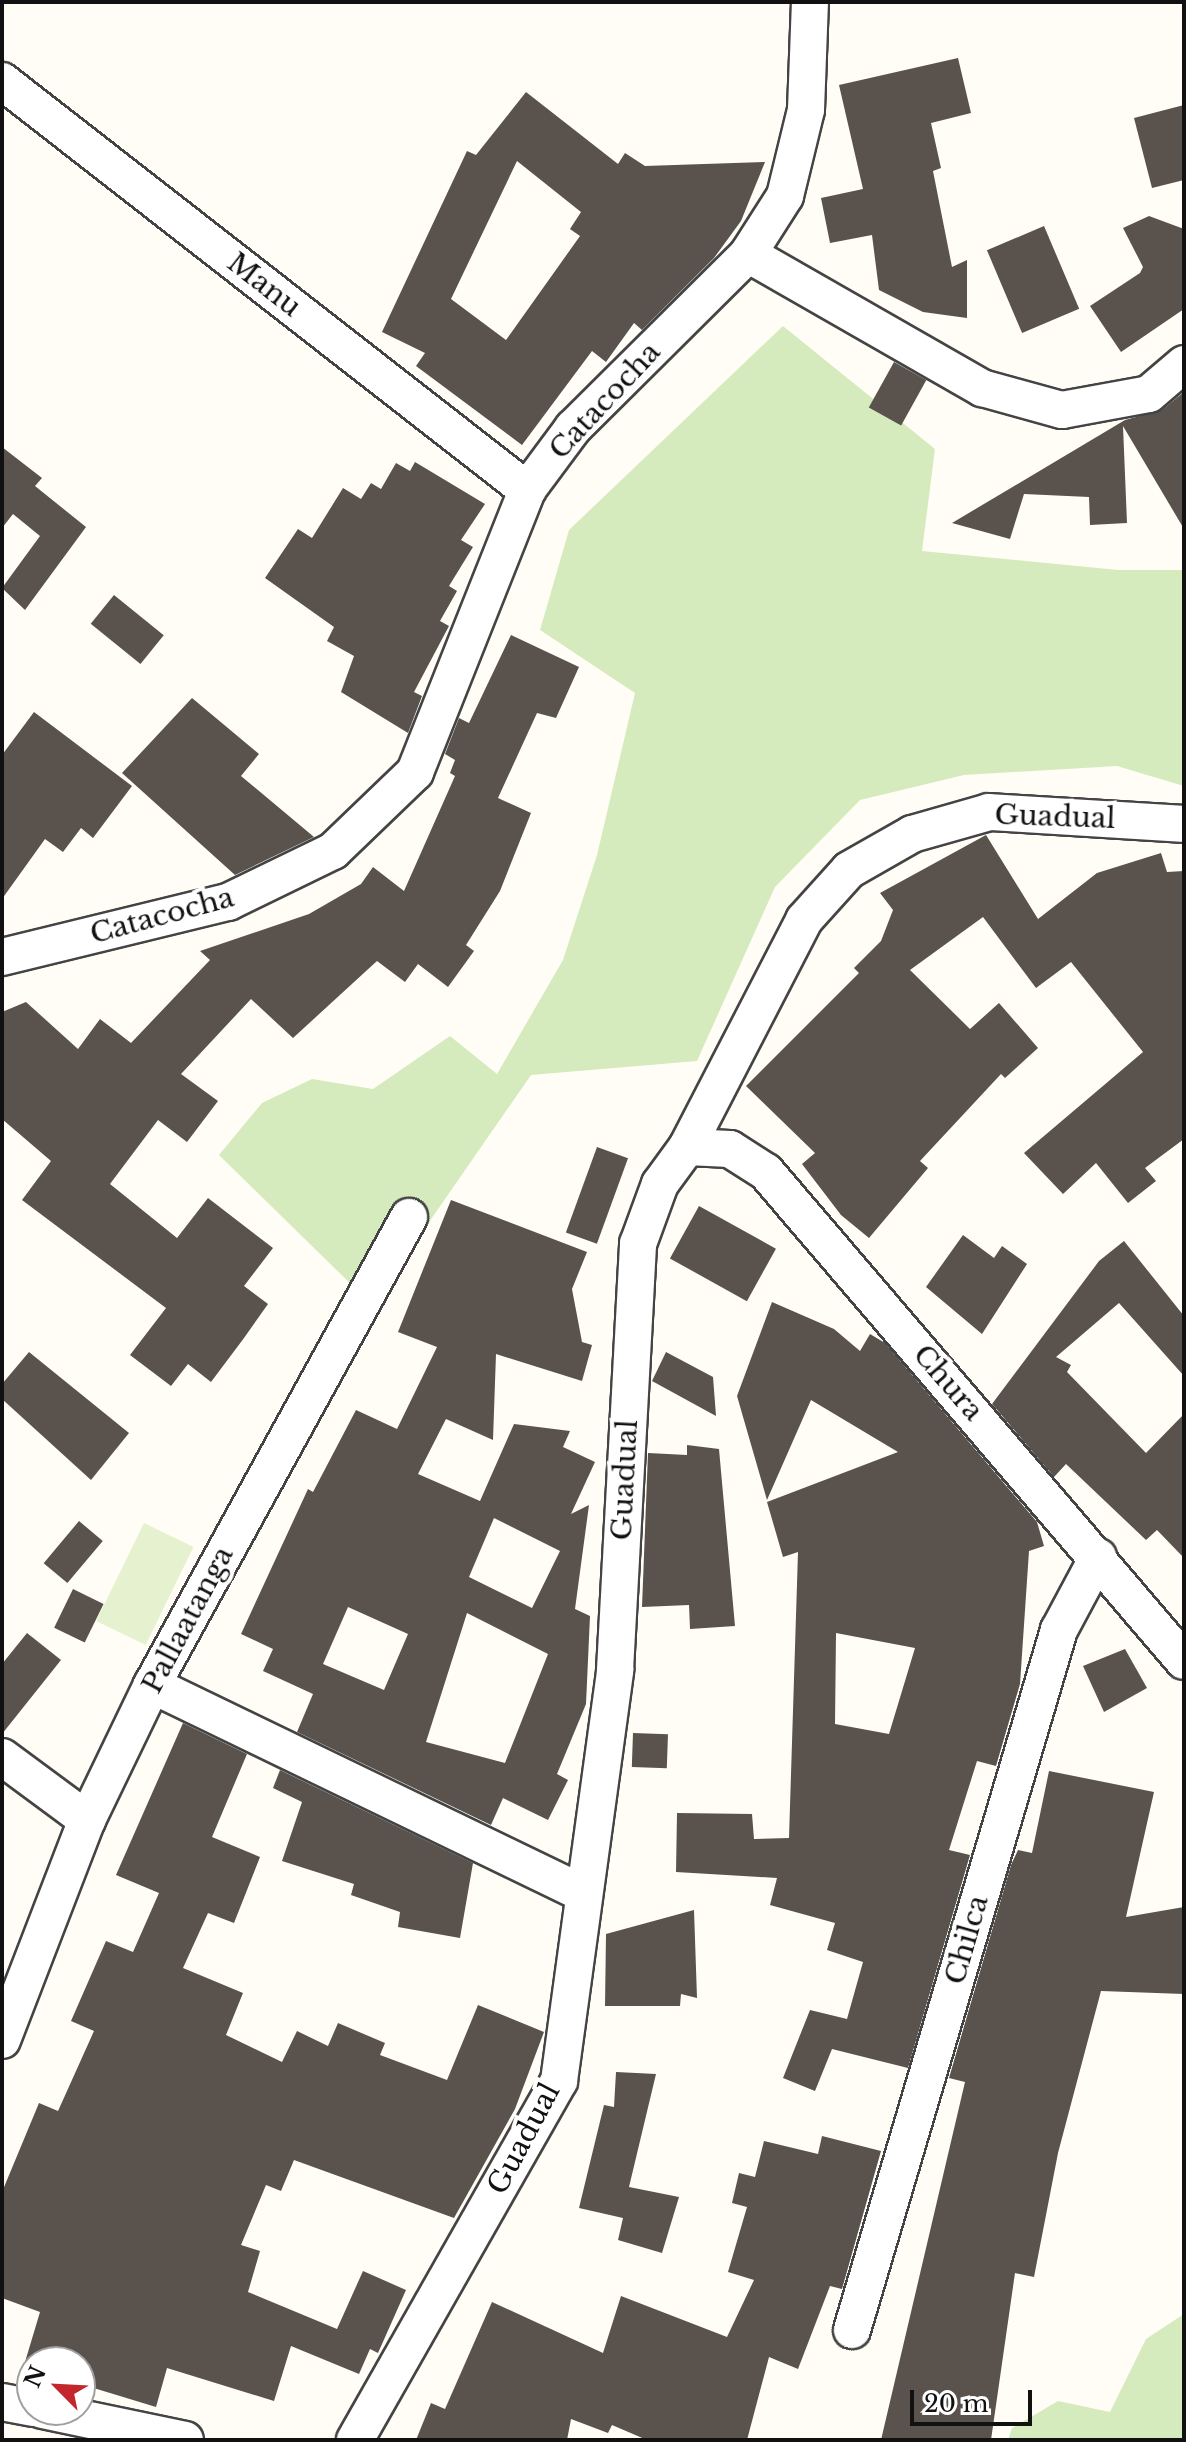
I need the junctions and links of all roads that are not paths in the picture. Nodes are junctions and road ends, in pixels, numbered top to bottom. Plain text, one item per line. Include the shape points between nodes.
1 (810, 2) edge
2 (2, 81) edge
3 (748, 254) junction
4 (1184, 364) edge
5 (527, 490) junction
6 (1184, 824) edge
7 (10, 947) edge
8 (687, 1147) junction
9 (409, 1217) dead end
10 (1098, 1557) junction
11 (1184, 1661) edge
12 (152, 1685) junction
13 (2, 1757) edge
14 (87, 1820) junction
15 (581, 1892) junction
16 (2, 2040) edge
17 (852, 2330) dead end
18 (96, 2421) edge
19 (185, 2440) edge
20 (355, 2440) edge

1 - 3 street, Catacocha via 806,110 785,196
2 - 5 street, Manu
3 - 4 street via 982,388 1062,410 1149,394
3 - 5 street, Catacocha via 573,428
5 - 7 street, Catacocha via 415,772 333,851 228,902
6 - 8 street, Guadual via 989,812 912,834 849,870 804,920
8 - 10 street, Chura via 730,1149 766,1172
8 - 15 street, Guadual via 660,1184 638,1244 615,1670
9 - 12 street, Pallaatanga
10 - 11 street, Chura
10 - 17 street, Chilca via 1059,1630
12 - 14 street, Pallaatanga
12 - 15 street
13 - 14 street
14 - 16 street, Pallaatanga
15 - 20 street, Guadual via 559,2081
18 - 19 street

